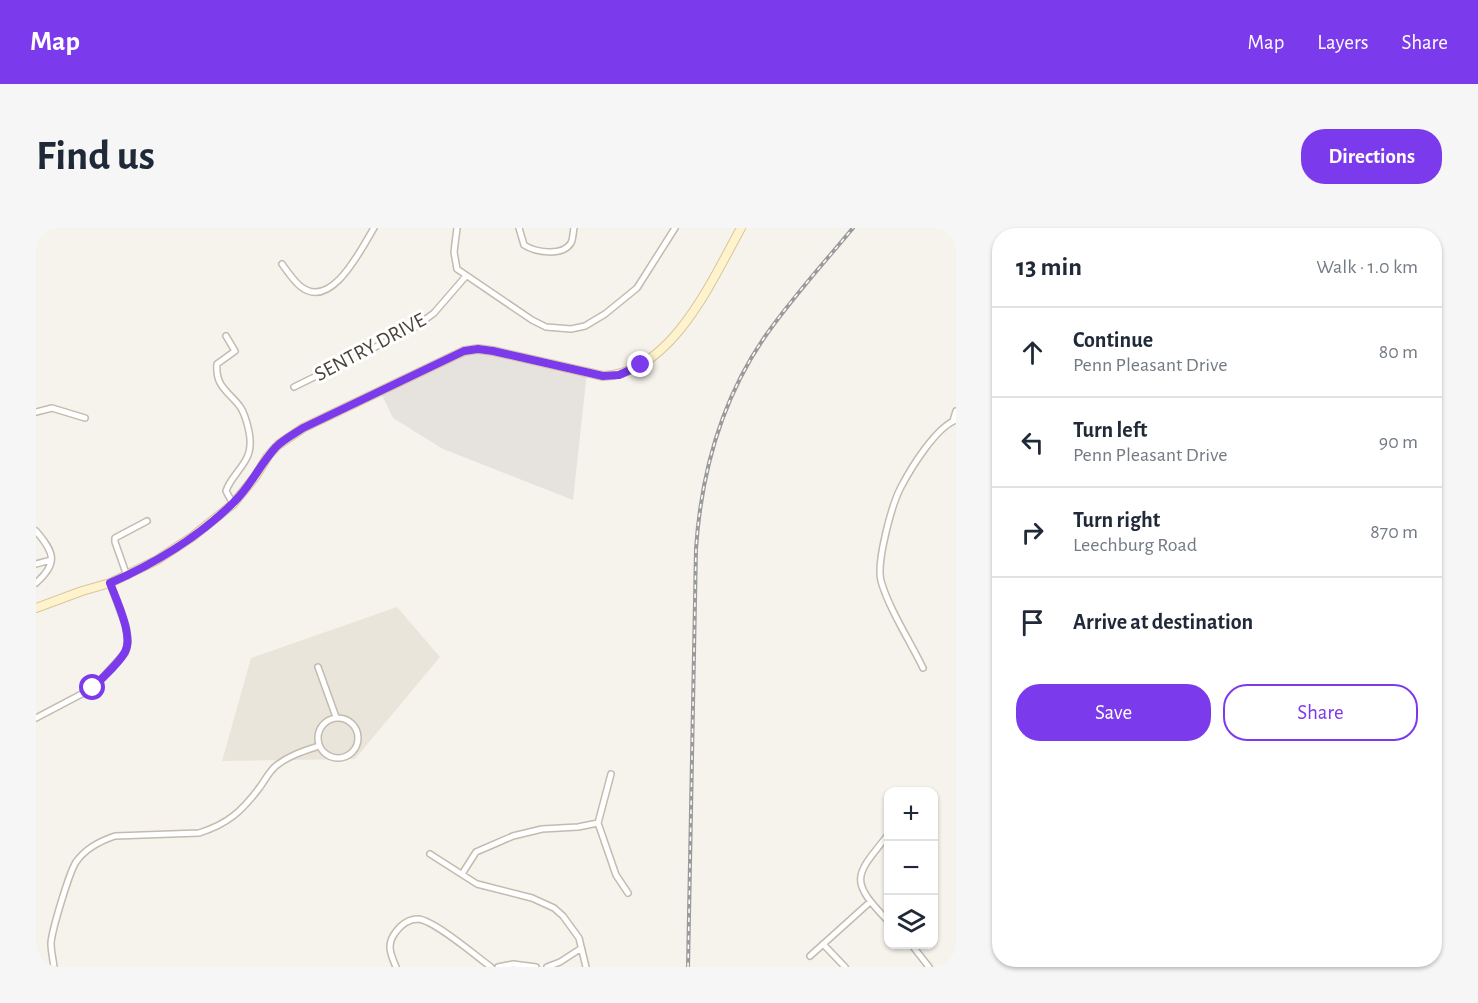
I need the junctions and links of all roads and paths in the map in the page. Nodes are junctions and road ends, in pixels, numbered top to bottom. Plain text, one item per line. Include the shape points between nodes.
1 (374, 228) edge
2 (458, 228) edge
3 (519, 228) edge
4 (574, 228) edge
5 (675, 228) edge
6 (741, 228) edge
7 (282, 264) dead end
8 (466, 276) junction
9 (226, 336) dead end
10 (294, 387) dead end
11 (956, 411) edge
12 (36, 412) edge
13 (85, 418) dead end
14 (954, 420) edge
15 (233, 504) junction
16 (147, 521) dead end
17 (36, 531) edge
18 (51, 560) junction
19 (36, 564) edge
20 (127, 576) junction
21 (36, 583) edge
22 (110, 583) junction
23 (36, 608) edge
24 (318, 667) dead end
25 (923, 668) dead end
26 (336, 717) junction
27 (36, 718) edge
28 (319, 746) junction
29 (611, 774) dead end
30 (598, 823) junction
31 (884, 841) edge
32 (430, 854) dead end
33 (462, 874) junction
34 (628, 892) dead end
35 (870, 902) junction
36 (884, 917) edge
37 (823, 944) junction
38 (580, 949) junction
39 (914, 949) edge
40 (810, 956) dead end
41 (54, 967) edge
42 (396, 967) edge
43 (491, 967) edge
44 (498, 967) edge
45 (536, 967) edge
46 (547, 967) edge
47 (586, 967) edge
48 (845, 967) edge
49 (929, 967) edge

1 - 7 street via 342,277 328,289 316,292 300,286
2 - 8 street via 455,264
3 - 4 street via 524,245 547,252 566,248
5 - 8 street via 637,288 585,326 546,327
6 - 15 street via 692,315 640,366 619,375 603,376 493,351 464,351 286,438
8 - 10 street, SENTRY DRIVE via 434,313 414,328
9 - 15 street via 235,351 217,364 217,371 221,385 244,414 250,445 226,491
11 - 14 street
12 - 13 street via 51,408
14 - 25 street via 937,435 900,488 879,566 890,603
15 - 20 street via 186,541
16 - 20 street via 115,538
17 - 18 street via 49,546
18 - 19 street
18 - 21 street via 50,570
20 - 22 street
22 - 23 street
22 - 27 street via 126,627 125,653 93,688
24 - 26 street
26 - 28 street via 320,729
26 - 28 street via 352,723 359,736 357,747 349,756 335,758 323,753
28 - 41 street via 295,753 275,766 245,807 209,830 115,836 86,852 70,876 51,943
29 - 30 street
30 - 33 street via 513,836 476,852
30 - 34 street via 616,875
31 - 35 street via 860,874 862,890
32 - 33 street
33 - 38 street via 477,884 554,908 579,938
35 - 36 street
35 - 37 street
37 - 40 street
37 - 48 street
38 - 46 street
38 - 47 street
39 - 49 street
42 - 43 street via 389,941 407,921 418,919 432,924
44 - 45 street

